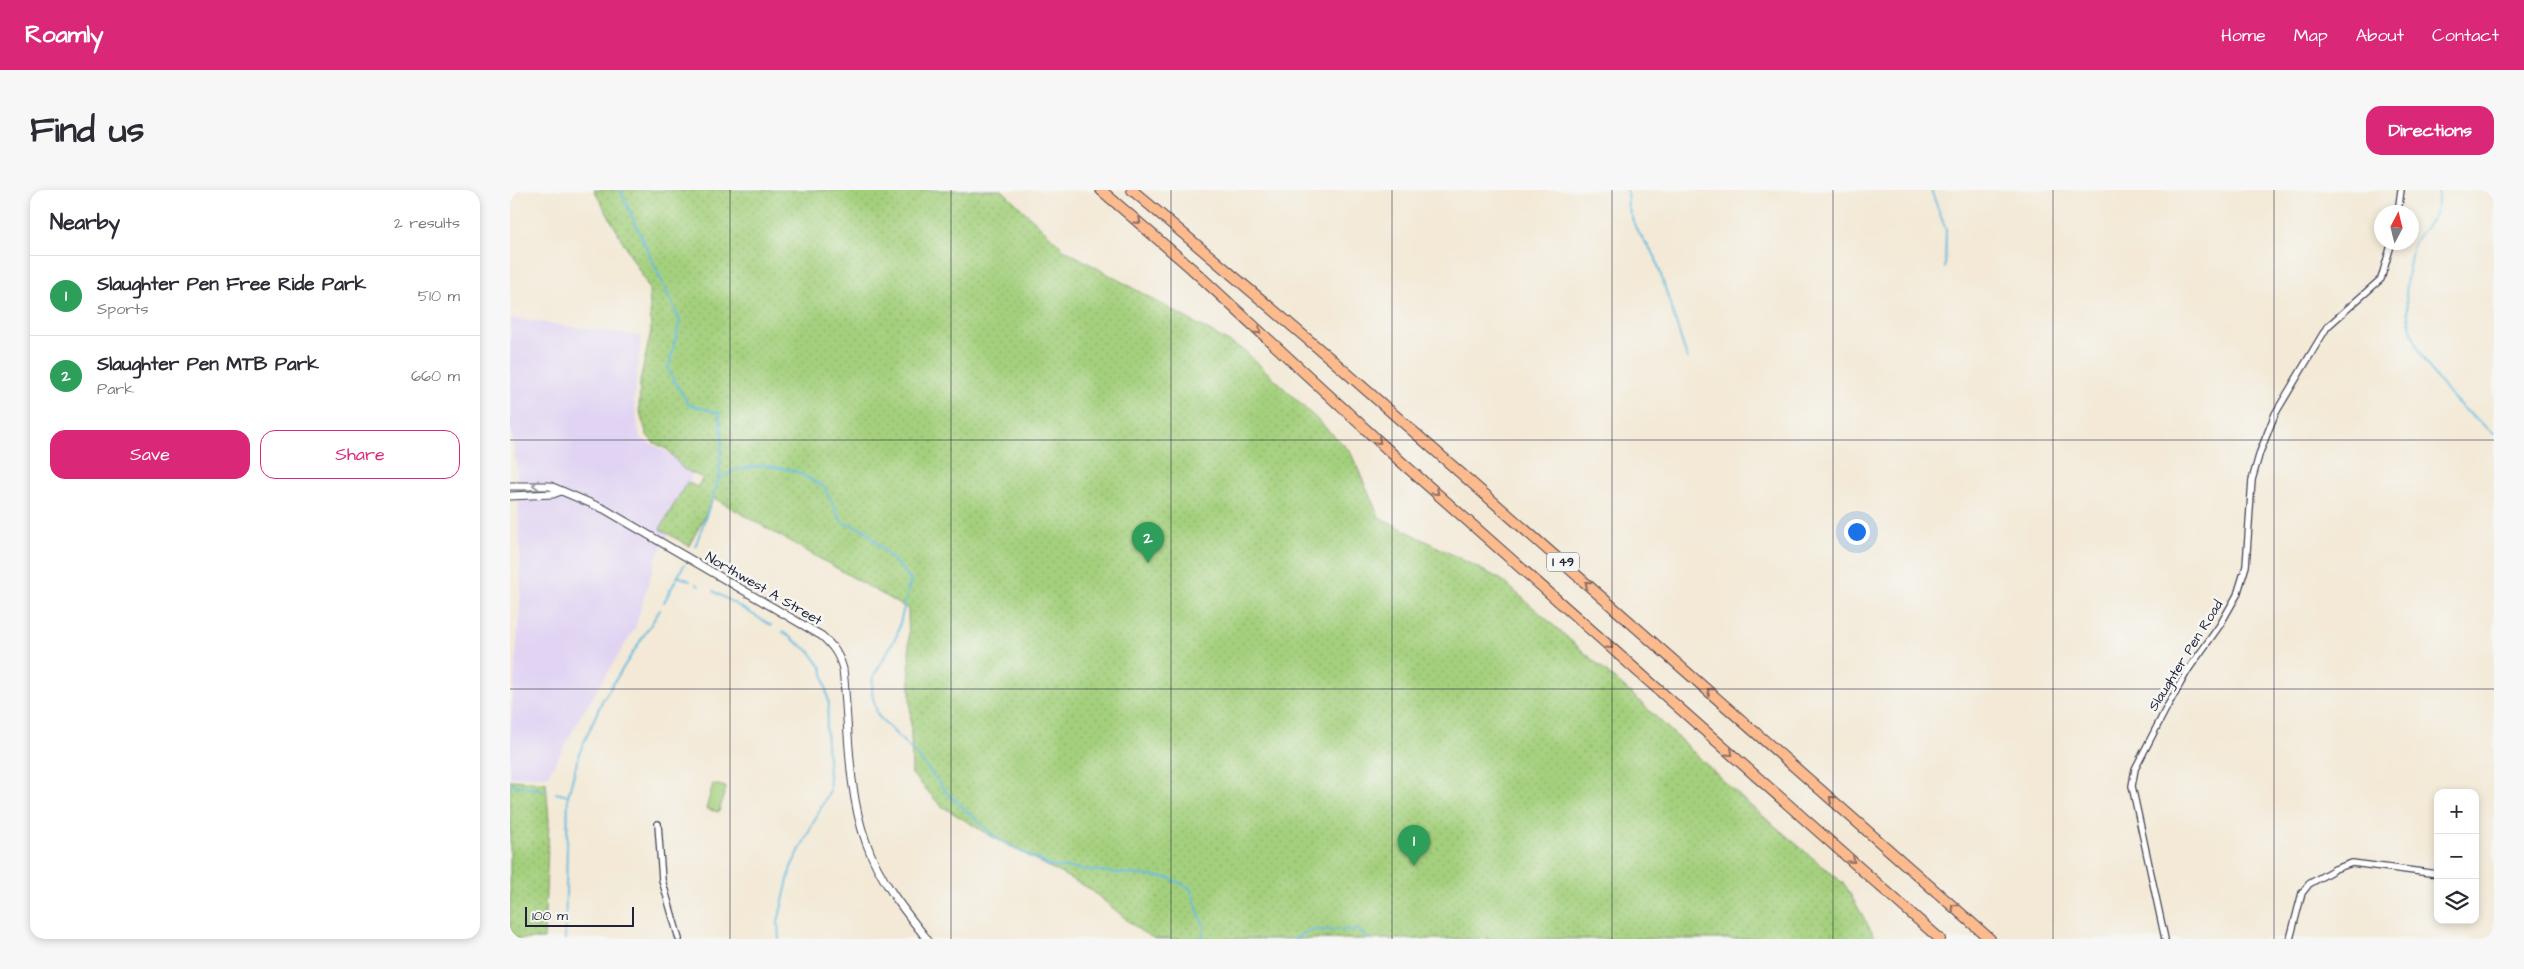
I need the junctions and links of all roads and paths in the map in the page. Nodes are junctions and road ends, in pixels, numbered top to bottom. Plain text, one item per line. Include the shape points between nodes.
1 (1101, 190) edge
2 (1132, 190) edge
3 (2401, 190) edge
4 (2399, 205) edge
5 (2390, 250) edge
6 (510, 486) edge
7 (561, 491) junction
8 (510, 496) edge
9 (658, 824) dead end
10 (2434, 874) edge
11 (679, 939) edge
12 (927, 939) edge
13 (1940, 939) edge
14 (1990, 939) edge
15 (2165, 939) edge
16 (2290, 939) edge

1 -> 13 highway, I 49
14 -> 2 highway, I 49 via 1331,358
3 - 4 street
5 - 15 street, Slaughter Pen Road via 2381,279 2327,327 2276,414 2252,480 2246,566 2236,595 2220,626 2178,687 2135,769 2132,786
7 -> 6 street, Northwest A Street via 545,485
7 - 8 street
7 - 12 street, Northwest A Street via 604,509 822,636 833,647 843,668 852,772 866,841 880,873
9 - 11 street via 662,880
10 - 16 street via 2352,864 2334,869 2309,884 2302,894

